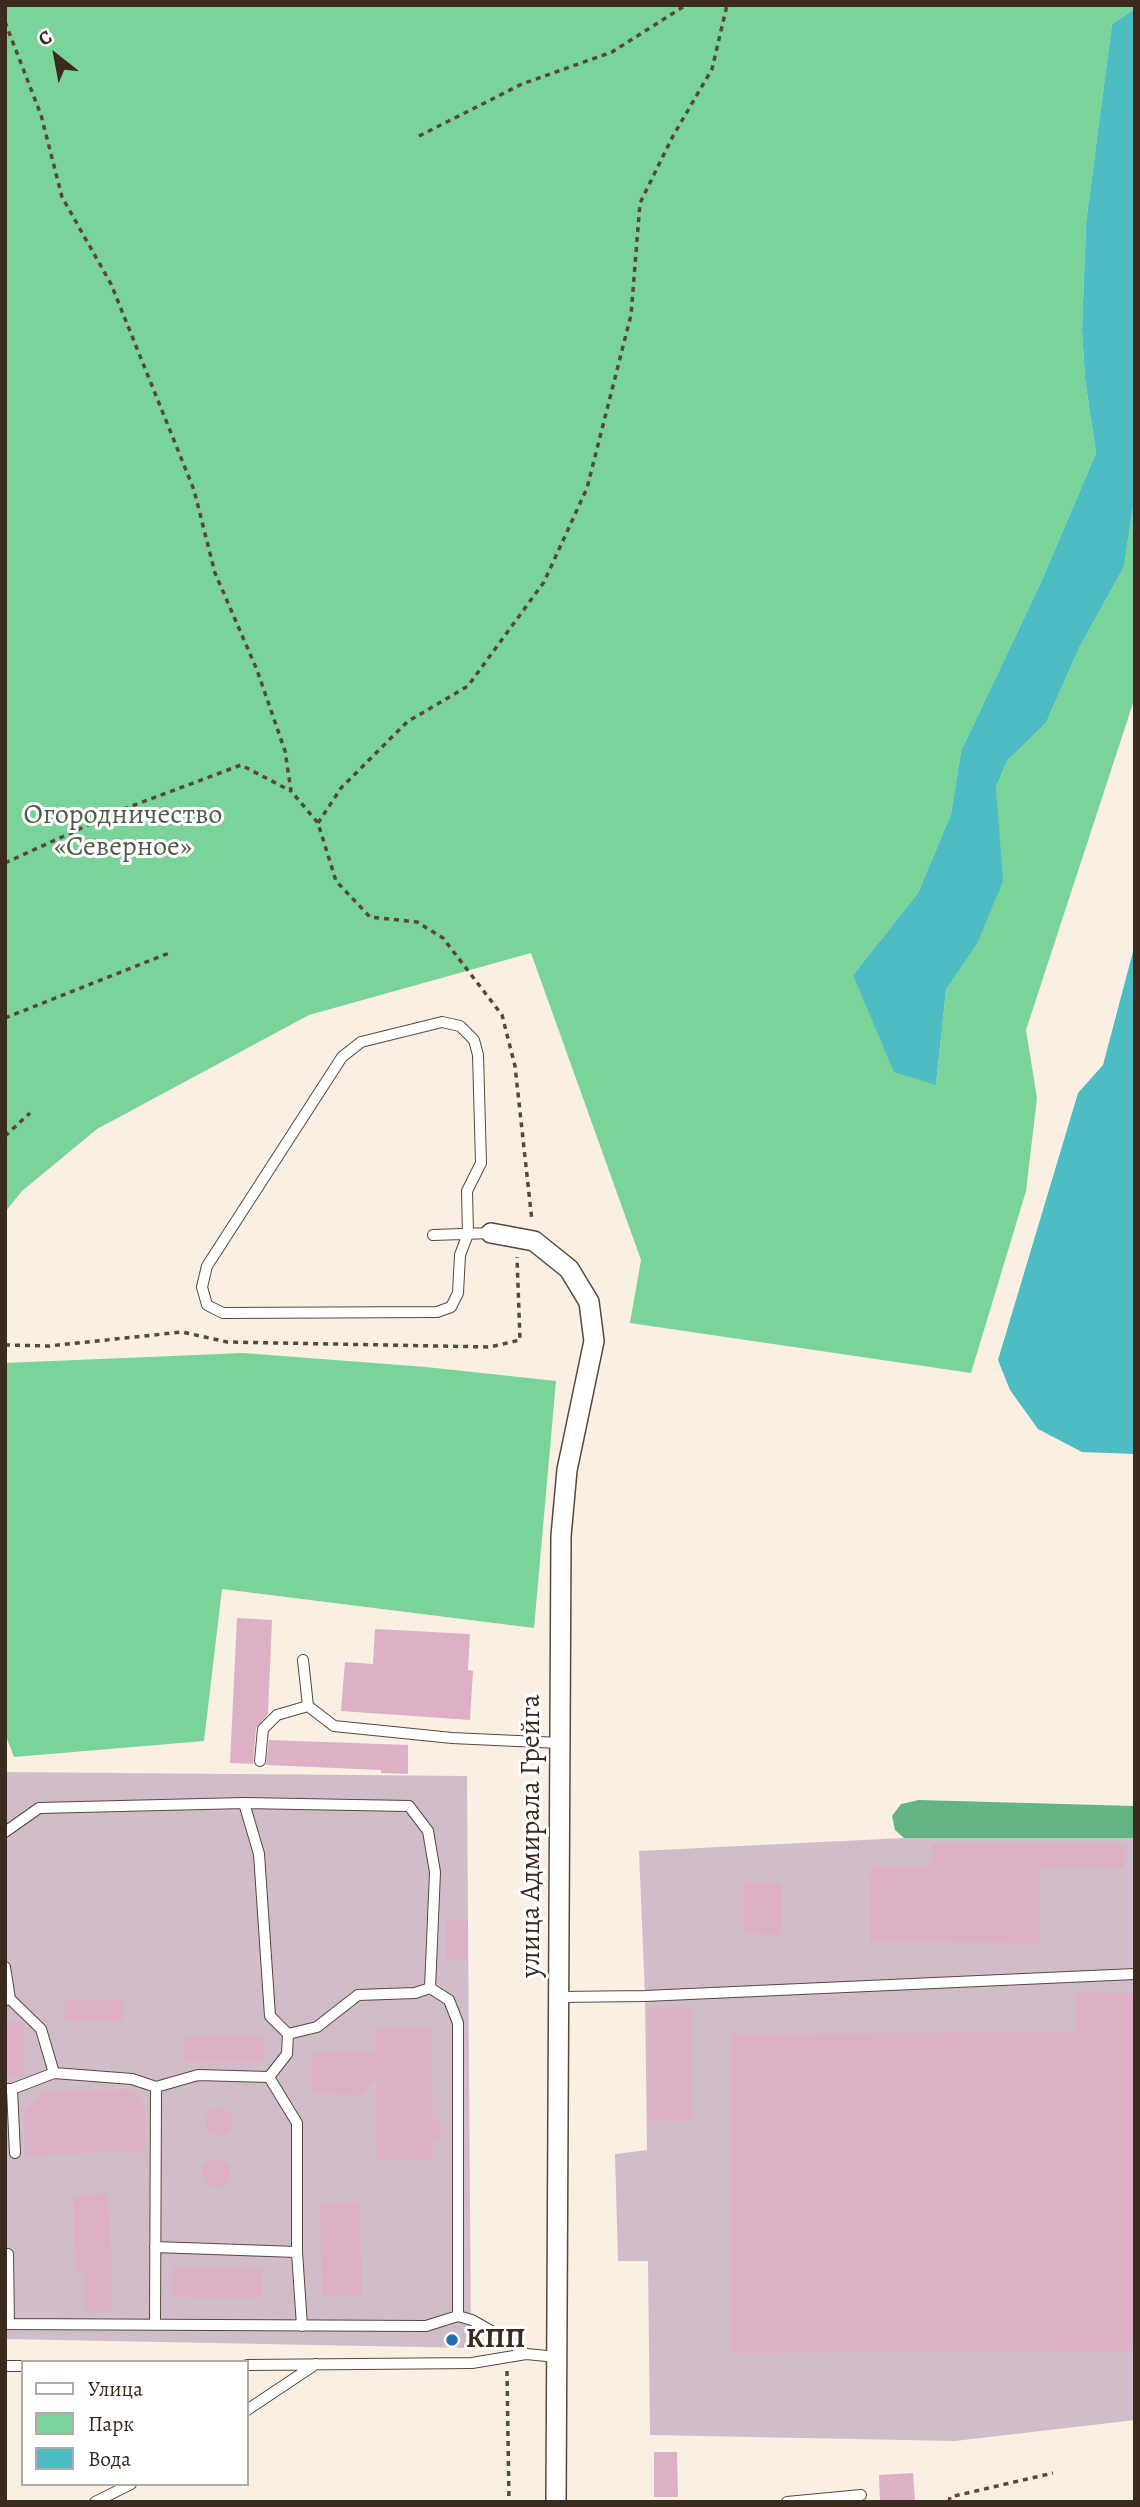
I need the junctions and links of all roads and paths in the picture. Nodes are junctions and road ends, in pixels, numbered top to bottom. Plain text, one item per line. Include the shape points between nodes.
1 (686, 5) edge
2 (727, 5) edge
3 (5, 22) edge
4 (419, 136) dead end
5 (291, 791) junction
6 (318, 822) junction
7 (5, 863) edge
8 (169, 953) dead end
9 (5, 1018) edge
10 (30, 1113) dead end
11 (5, 1136) edge
12 (491, 1233) joint
13 (468, 1234) junction
14 (433, 1235) dead end
15 (525, 1239) junction
16 (5, 1345) edge
17 (303, 1660) dead end
18 (308, 1706) junction
19 (560, 1743) junction
20 (260, 1761) dead end
21 (244, 1803) junction
22 (5, 1832) edge
23 (5, 1967) edge
24 (1135, 1974) edge
25 (430, 1988) junction
26 (560, 1997) junction
27 (8, 1999) edge
28 (288, 2034) junction
29 (54, 2073) junction
30 (269, 2077) junction
31 (156, 2087) junction
32 (9, 2089) edge
33 (15, 2153) dead end
34 (155, 2247) junction
35 (297, 2252) junction
36 (8, 2254) dead end
37 (458, 2316) junction
38 (7, 2324) edge
39 (155, 2325) junction
40 (302, 2326) junction
41 (526, 2354) junction
42 (557, 2357) junction
43 (507, 2358) junction
44 (317, 2364) junction
45 (248, 2365) edge
46 (248, 2409) edge
47 (1053, 2473) dead end
48 (127, 2486) edge
49 (860, 2495) dead end
50 (94, 2502) edge
51 (509, 2502) edge
52 (556, 2502) edge
53 (787, 2502) edge
54 (949, 2502) edge

1 - 4 path via 612,52 522,83
2 - 6 path via 712,69 640,203 631,315 587,488 544,582 468,686 407,722 341,788
3 - 5 path via 41,115 62,197 111,284 194,490 215,573 257,670 285,751
5 - 6 path
5 - 7 path via 241,765 121,810
6 - 15 path via 336,881 370,917 417,922 443,938 502,1015 514,1066
8 - 9 path
10 - 11 path
12 - 13 lane
12 - 15 street, улица Адмирала Грейга
13 - 13 lane via 467,1191 481,1163 478,1055 474,1040 460,1026 442,1022 361,1041 342,1057 207,1266 202,1287 207,1305 223,1313 437,1312 451,1307 458,1293 460,1255
13 - 14 lane
15 - 16 path via 520,1340 490,1348 227,1342 182,1332 49,1346
15 - 19 street, улица Адмирала Грейга via 569,1269 589,1302 594,1341 567,1470 561,1549
17 - 18 lane
18 - 19 lane via 334,1726
18 - 20 lane via 277,1715 263,1729
19 - 26 street, улица Адмирала Грейга
21 - 22 lane via 39,1808
21 - 25 lane via 409,1806 428,1831 435,1872
21 - 28 lane via 259,1854 270,2015
23 - 27 lane
24 - 26 lane
25 - 28 lane via 415,1993 358,1995 317,2027
25 - 37 lane via 449,2000 458,2023
26 - 42 street, улица Адмирала Грейга
27 - 29 lane via 41,2028
28 - 30 lane via 287,2054
29 - 31 lane via 132,2079
29 - 32 lane
30 - 31 lane via 198,2075
30 - 35 lane via 297,2123
31 - 34 lane
32 - 33 lane
34 - 35 lane
34 - 39 lane
35 - 40 lane
36 - 38 lane
37 - 40 lane via 426,2326
37 - 41 lane
38 - 39 lane
39 - 40 lane
41 - 42 lane
41 - 43 lane
42 - 52 street, улица Адмирала Грейга
43 - 44 lane via 472,2363
43 - 51 path
44 - 45 lane
44 - 46 lane
47 - 54 path via 950,2497
48 - 50 lane
49 - 53 lane

